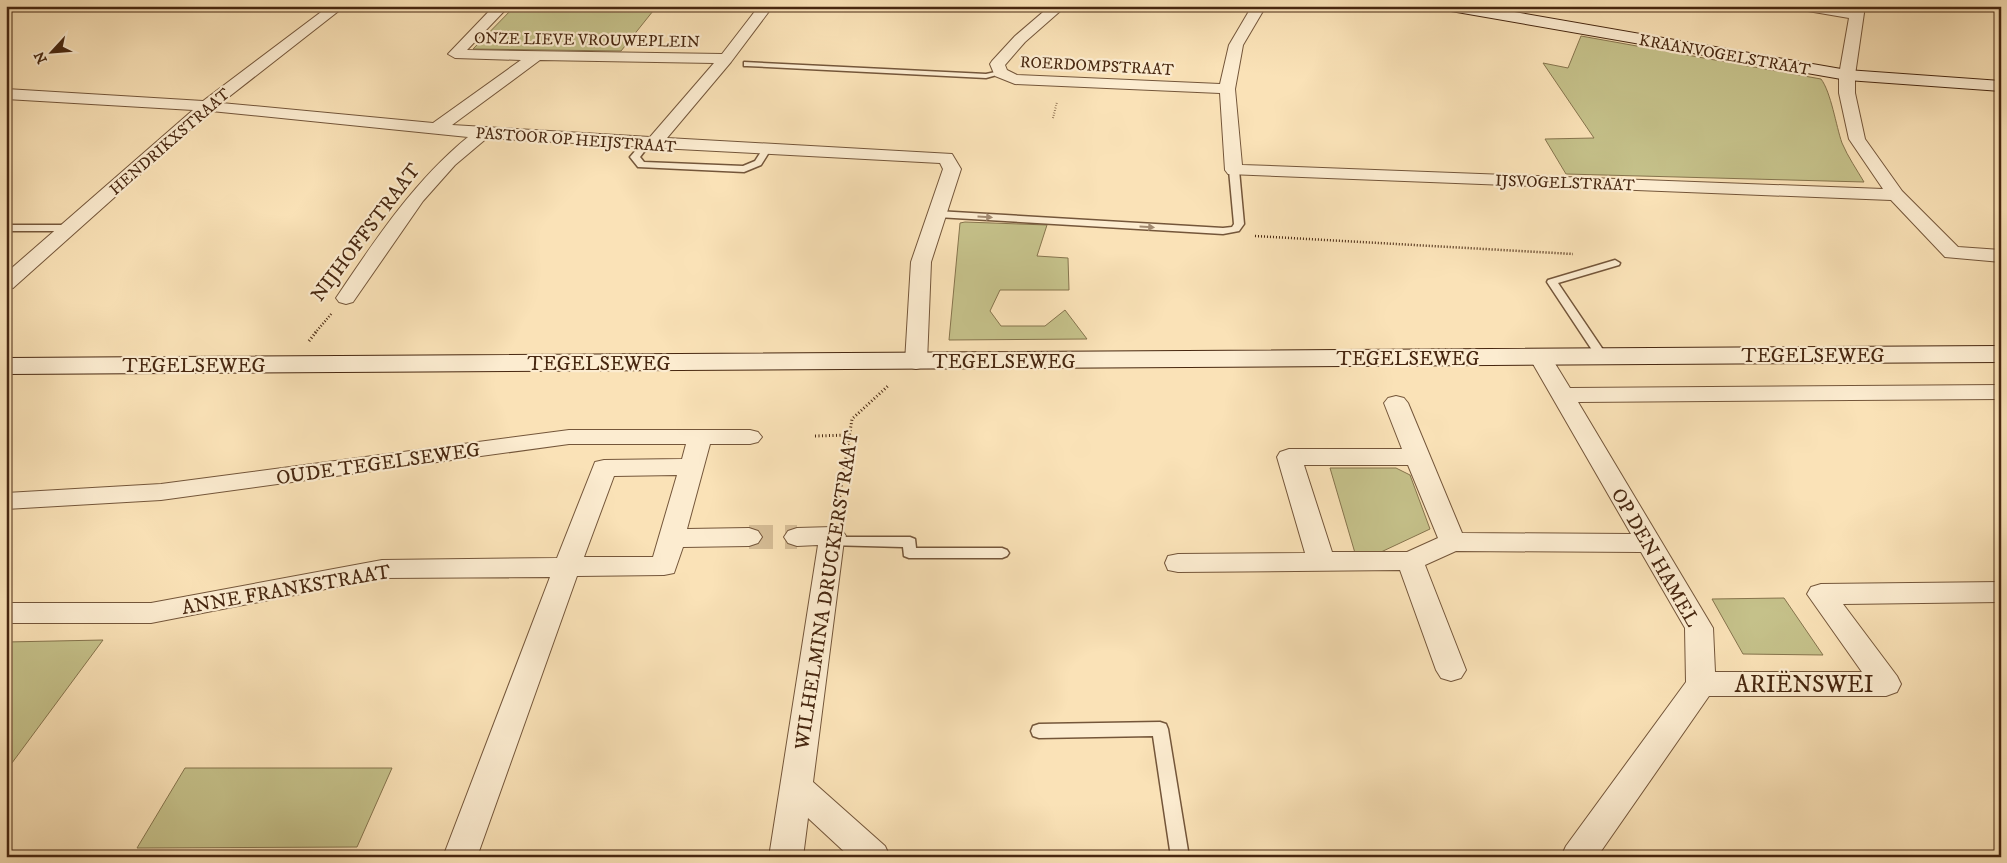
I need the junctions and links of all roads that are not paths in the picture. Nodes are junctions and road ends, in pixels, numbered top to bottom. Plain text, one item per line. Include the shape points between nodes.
1 (338, 6) edge
2 (502, 6) edge
3 (766, 6) edge
4 (1059, 6) edge
5 (1259, 6) edge
6 (1451, 6) edge
7 (1802, 6) edge
8 (1858, 11) edge
9 (537, 56) junction
10 (726, 59) junction
11 (746, 64) dead end
12 (1000, 73) junction
13 (1847, 75) junction
14 (2001, 86) edge
15 (1227, 89) junction
16 (6, 94) edge
17 (207, 106) junction
18 (436, 129) junction
19 (483, 133) junction
20 (649, 144) junction
21 (767, 149) junction
22 (1234, 170) junction
23 (1896, 195) junction
24 (936, 214) junction
25 (6, 228) edge
26 (70, 228) junction
27 (2001, 256) edge
28 (1615, 263) dead end
29 (6, 284) edge
30 (346, 298) road end
31 (2001, 354) edge
32 (1540, 357) junction
33 (1602, 357) junction
34 (916, 362) junction
35 (6, 366) edge
36 (2001, 392) edge
37 (1562, 395) junction
38 (1396, 403) dead end
39 (700, 437) junction
40 (750, 437) dead end
41 (1418, 457) junction
42 (692, 467) junction
43 (6, 501) edge
44 (749, 537) tunnel mouth
45 (797, 537) tunnel mouth
46 (672, 538) junction
47 (833, 539) junction
48 (1453, 542) junction
49 (1650, 543) junction
50 (1002, 553) dead end
51 (1321, 561) junction
52 (1410, 561) junction
53 (1178, 563) dead end
54 (566, 567) junction
55 (2001, 592) edge
56 (6, 613) edge
57 (1451, 670) dead end
58 (1701, 684) junction
59 (1038, 731) dead end
60 (796, 786) junction
61 (460, 857) edge
62 (786, 857) edge
63 (873, 857) edge
64 (1180, 857) edge
65 (1578, 857) edge

1 - 17 street, HENDRIKXSTRAAT
2 - 9 street, ONZE LIEVE VROUWEPLEIN via 455,54
3 - 10 street
4 - 12 street, ROERDOMPSTRAAT via 1020,39 997,64
5 - 15 street via 1236,45
6 - 13 street, KRAANVOGELSTRAAT
7 - 8 street
8 - 13 street
9 - 10 street, ONZE LIEVE VROUWEPLEIN
9 - 18 street
10 - 20 street
11 - 12 lane via 986,76
12 - 15 street, ROERDOMPSTRAAT via 1014,79
13 - 14 street, KRAANVOGELSTRAAT
13 - 23 street via 1857,140
15 - 22 street
16 - 17 street, PASTOOR OP HEIJSTRAAT
17 - 18 street, PASTOOR OP HEIJSTRAAT
17 - 26 street, HENDRIKXSTRAAT
18 - 19 street, PASTOOR OP HEIJSTRAAT
19 - 20 street, PASTOOR OP HEIJSTRAAT
19 - 30 street, NIJHOFFSTRAAT via 450,161 417,197
20 - 21 street, PASTOOR OP HEIJSTRAAT
20 - 21 lane via 635,157 641,165 744,169 758,163
21 - 24 street, PASTOOR OP HEIJSTRAAT via 946,158 952,169
22 - 23 street, IJSVOGELSTRAAT
24 -> 22 lane via 1223,231 1235,229 1239,224
23 - 27 street via 1952,254
24 - 34 street via 921,262
25 - 26 lane
26 - 29 street, HENDRIKXSTRAAT
28 - 33 lane via 1552,282
31 - 33 street, TEGELSEWEG
32 - 33 street, TEGELSEWEG
32 - 34 street, TEGELSEWEG
32 - 37 street, OP DEN HAMEL
34 - 35 street, TEGELSEWEG
36 - 37 street, TEGELSEWEG
37 - 49 street, OP DEN HAMEL
38 - 41 street
39 - 40 street, OUDE TEGELSEWEG
39 - 42 street, ANNE FRANKSTRAAT
39 - 43 street, OUDE TEGELSEWEG via 569,438 161,492
41 - 48 street
41 - 51 street via 1289,457
42 - 46 street, ANNE FRANKSTRAAT
42 - 54 street via 604,468
44 - 46 street
45 - 47 street
46 - 54 street, ANNE FRANKSTRAAT via 664,566
47 - 50 lane via 910,542 909,553
47 - 60 street, WILHELMINA DRUCKERSTRAAT
48 - 49 street
48 - 52 street
49 - 58 street, OP DEN HAMEL via 1699,628
51 - 52 street
51 - 53 street
52 - 57 street
54 - 56 street, ANNE FRANKSTRAAT via 382,569 151,613
54 - 61 street
55 - 58 street, ARIËNSWEI via 1821,594 1886,684
58 - 65 street
59 - 64 lane via 1160,729
60 - 62 street, WILHELMINA DRUCKERSTRAAT
60 - 63 street

